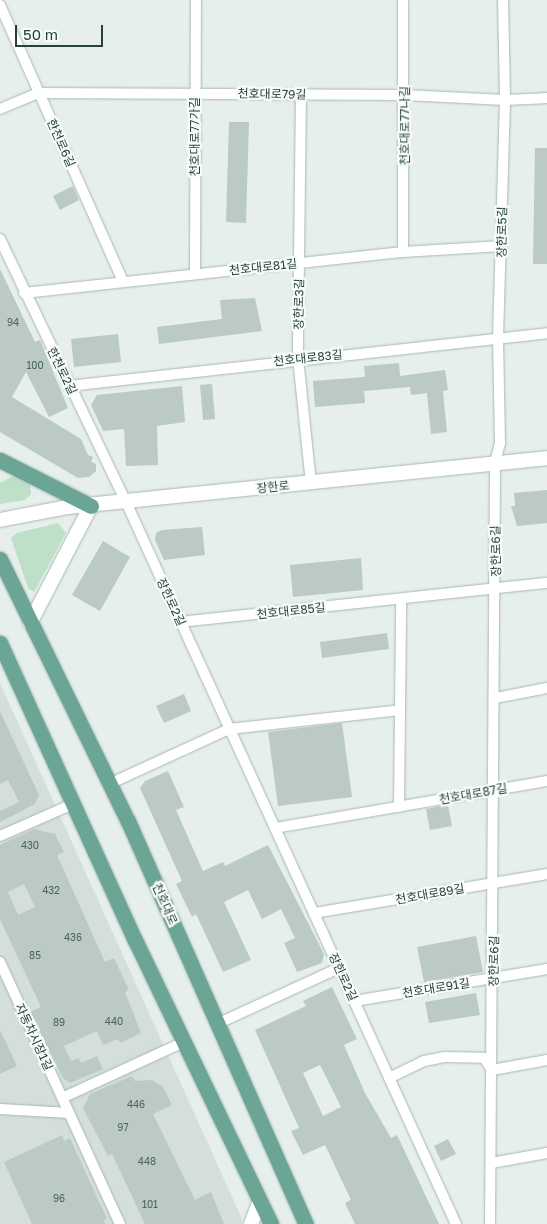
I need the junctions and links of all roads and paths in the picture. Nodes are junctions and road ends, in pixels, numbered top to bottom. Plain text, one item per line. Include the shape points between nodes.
1 (196, 0) edge
2 (403, 0) edge
3 (502, 0) edge
4 (0, 5) edge
5 (38, 93) junction
6 (195, 93) junction
7 (301, 94) junction
8 (405, 95) junction
9 (547, 98) edge
10 (504, 100) junction
11 (0, 109) edge
12 (0, 240) edge
13 (502, 246) junction
14 (404, 252) junction
15 (299, 263) junction
16 (195, 274) junction
17 (123, 281) junction
18 (24, 293) junction
19 (547, 332) edge
20 (498, 337) junction
21 (298, 358) junction
22 (69, 386) junction
23 (547, 458) edge
24 (0, 460) edge
25 (495, 463) junction
26 (311, 483) junction
27 (126, 502) junction
28 (91, 506) junction
29 (0, 520) edge
30 (0, 559) edge
31 (547, 583) edge
32 (497, 588) junction
33 (401, 599) junction
34 (180, 622) junction
35 (30, 623) junction
36 (0, 643) edge
37 (547, 688) edge
38 (496, 698) junction
39 (400, 710) junction
40 (229, 730) junction
41 (547, 781) edge
42 (109, 784) junction
43 (495, 790) junction
44 (73, 804) junction
45 (399, 807) junction
46 (274, 828) junction
47 (0, 836) edge
48 (547, 874) edge
49 (495, 883) junction
50 (314, 913) junction
51 (0, 962) edge
52 (339, 968) junction
53 (547, 969) edge
54 (494, 978) junction
55 (354, 1001) junction
56 (219, 1023) junction
57 (184, 1042) junction
58 (547, 1060) edge
59 (492, 1070) junction
60 (389, 1078) junction
61 (62, 1098) junction
62 (0, 1109) edge
63 (69, 1113) junction
64 (547, 1153) edge
65 (491, 1163) junction
66 (260, 1200) junction
67 (120, 1224) edge
68 (251, 1224) edge
69 (271, 1224) edge
70 (306, 1224) edge
71 (456, 1224) edge
72 (490, 1224) edge

1 - 6 street, 천호대로77가길
2 - 8 street, 천호대로77나길
3 - 10 street, 장한로5길
4 - 5 street, 한천로6길
5 - 6 street, 천호대로79길
5 - 11 street, 천호대로79길
5 - 17 street, 한천로6길
6 - 7 street, 천호대로79길
6 - 16 street, 천호대로77가길
7 - 8 street, 천호대로79길
7 - 15 street, 장한로3길
8 - 10 street, 천호대로79길
8 - 14 street, 천호대로77나길
9 - 10 street, 천호대로79길
10 - 13 street, 장한로5길
12 - 18 street, 한천로2길
13 - 14 street, 천호대로81길
13 - 20 street, 장한로5길
14 - 15 street, 천호대로81길
15 - 16 street, 천호대로81길
15 - 21 street, 장한로3길
16 - 17 street, 천호대로81길
17 - 18 street, 천호대로81길
18 - 22 street, 한천로2길
19 - 20 street, 천호대로83길
20 - 21 street, 천호대로83길
20 - 25 street, 장한로5길 via 500,444
21 - 22 street, 천호대로83길
21 - 26 street, 장한로3길
22 - 27 street, 한천로2길
23 - 25 street, 장한로
24 - 28 main road
25 - 26 street, 장한로
25 - 32 street, 장한로6길
26 - 27 street, 장한로
27 - 28 street, 장한로
27 - 34 street, 장한로2길
28 - 29 street, 장한로
28 - 35 street
30 - 35 main road, 천호대로
31 - 32 street, 천호대로85길
32 - 33 street, 천호대로85길
32 - 38 street, 장한로6길
33 - 34 street, 천호대로85길
33 - 39 street
34 - 40 street, 장한로2길
35 - 42 main road, 천호대로
36 - 44 main road
37 - 38 street
38 - 43 street, 장한로6길
39 - 40 street
39 - 45 street
40 - 42 street
40 - 46 street, 장한로2길
41 - 43 street, 천호대로87길
42 - 56 main road, 천호대로
43 - 45 street, 천호대로87길
43 - 49 street, 장한로6길
44 - 47 street
44 - 57 main road
45 - 46 street, 천호대로87길
46 - 50 street, 장한로2길
48 - 49 street, 천호대로89길
49 - 50 street, 천호대로89길
49 - 54 street, 장한로6길
50 - 52 street, 장한로2길
51 - 61 street, 자동차시장1길
52 - 55 street, 장한로2길
52 - 56 street
53 - 54 street, 천호대로91길
54 - 55 street, 천호대로91길
54 - 59 street, 장한로6길
55 - 60 street, 장한로2길
56 - 70 main road, 천호대로
57 - 61 street
57 - 66 main road
58 - 59 street
59 - 60 street via 484,1058 445,1057 424,1061
59 - 65 street, 장한로6길
60 - 71 street, 장한로2길
61 - 63 street, 자동차시장1길
62 - 63 street
63 - 67 street, 자동차시장1길
64 - 65 street
65 - 72 street, 장한로6길
66 - 68 street
66 - 69 main road

